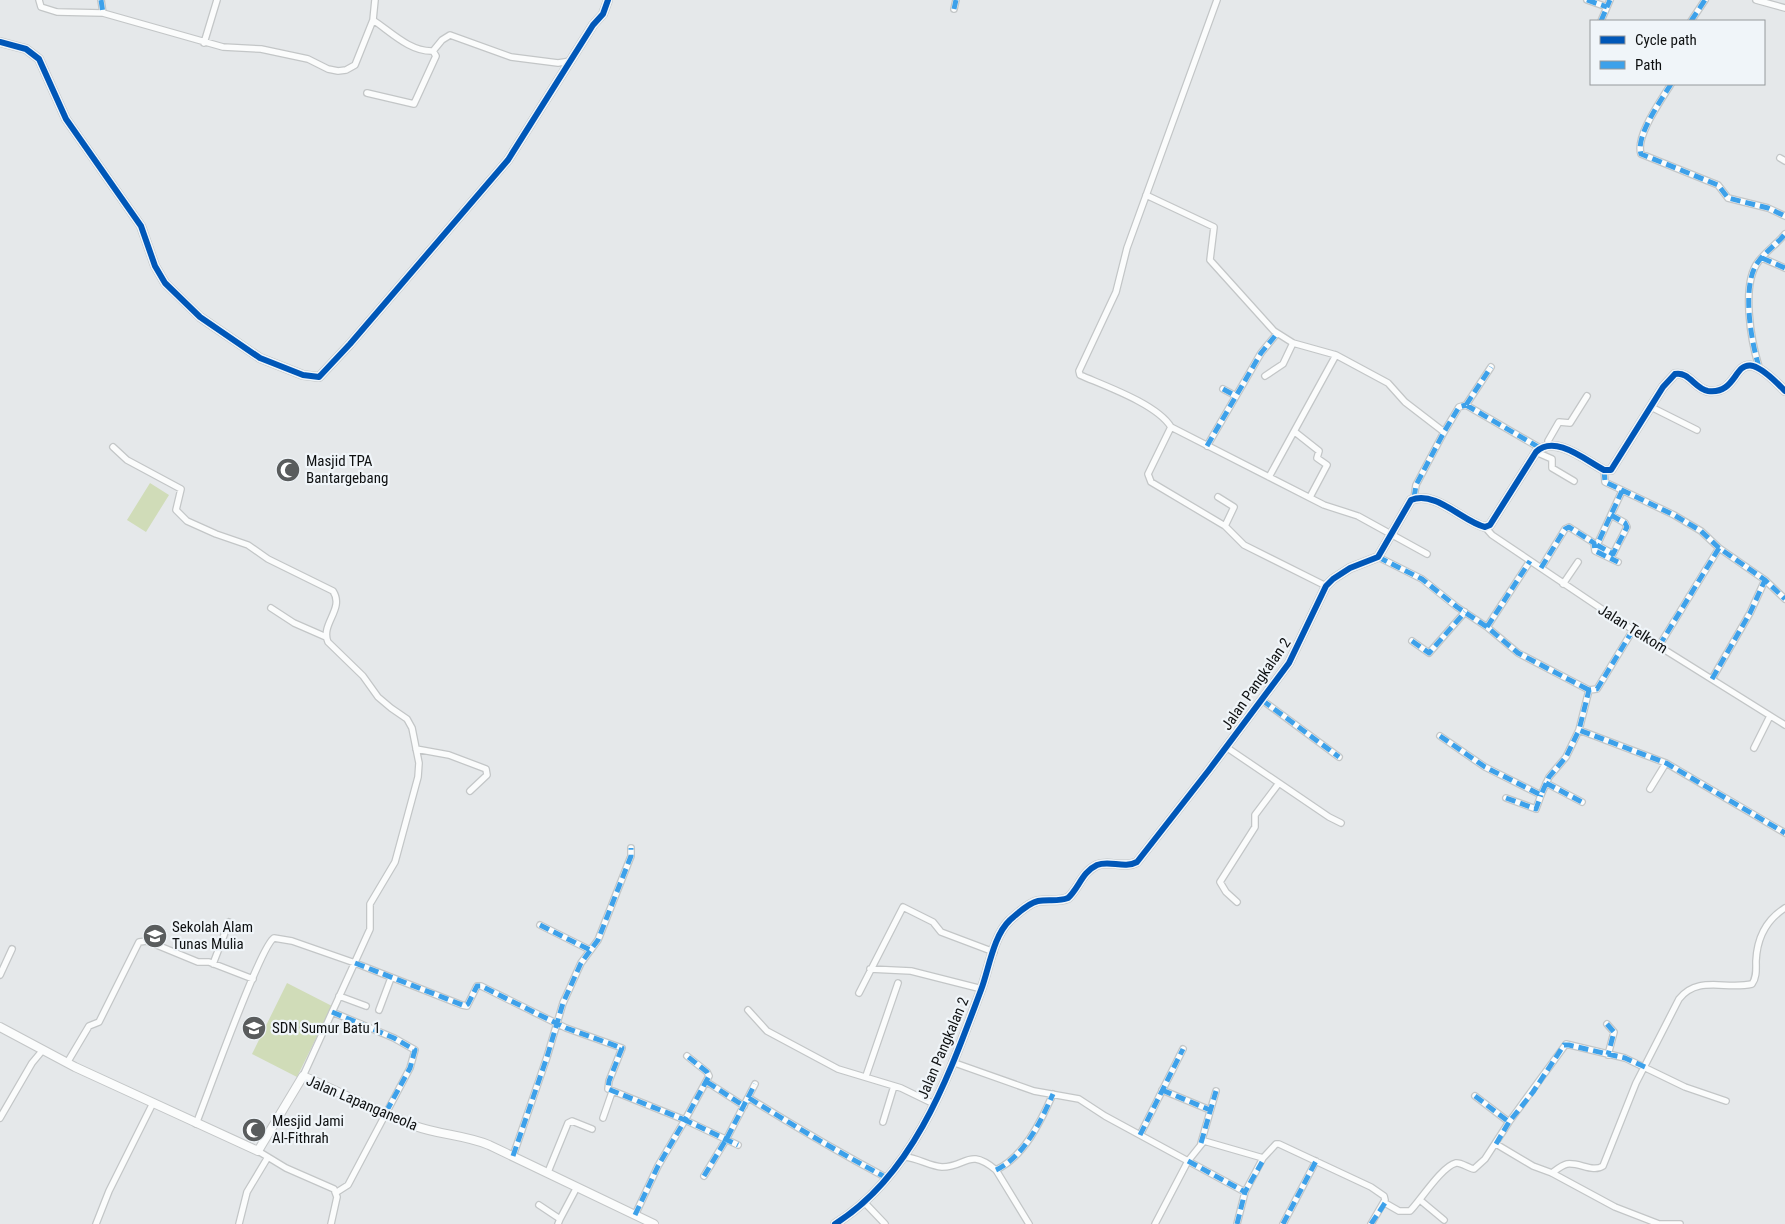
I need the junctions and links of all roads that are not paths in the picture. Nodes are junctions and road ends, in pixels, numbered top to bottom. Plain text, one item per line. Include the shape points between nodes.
1 (39, 0) edge
2 (101, 0) edge
3 (217, 0) edge
4 (375, 0) edge
5 (608, 0) edge
6 (1217, 0) edge
7 (1587, 0) edge
8 (1610, 0) edge
9 (1705, 0) edge
10 (1756, 0) edge
11 (956, 1) edge
12 (1606, 7) junction
13 (1785, 8) edge
14 (954, 9) dead end
15 (103, 13) junction
16 (372, 20) junction
17 (1601, 20) edge
18 (1692, 20) edge
19 (0, 42) edge
20 (204, 42) junction
21 (433, 51) junction
22 (571, 60) junction
23 (1670, 85) edge
24 (367, 93) dead end
25 (1146, 195) junction
26 (1785, 216) edge
27 (1785, 234) edge
28 (1762, 258) junction
29 (1785, 268) edge
30 (1275, 336) dead end
31 (1293, 343) junction
32 (1336, 356) junction
33 (1491, 366) dead end
34 (1759, 367) junction
35 (1265, 376) dead end
36 (1223, 389) dead end
37 (1785, 391) edge
38 (1236, 396) junction
39 (1587, 396) dead end
40 (1466, 404) junction
41 (1651, 407) junction
42 (1171, 427) junction
43 (1697, 430) dead end
44 (1295, 432) junction
45 (1444, 432) junction
46 (1549, 444) junction
47 (1207, 446) junction
48 (113, 447) dead end
49 (1538, 450) junction
50 (1604, 470) junction
51 (1269, 477) junction
52 (1574, 482) dead end
53 (1622, 491) junction
54 (1218, 497) dead end
55 (1310, 497) junction
56 (1414, 498) junction
57 (1611, 516) junction
58 (1225, 526) junction
59 (1485, 527) junction
60 (1392, 533) junction
61 (1719, 548) junction
62 (1427, 554) dead end
63 (1378, 557) junction
64 (1530, 561) junction
65 (1578, 562) dead end
66 (1618, 562) dead end
67 (1541, 568) junction
68 (1765, 580) junction
69 (1563, 584) junction
70 (1326, 586) junction
71 (1785, 600) edge
72 (270, 608) dead end
73 (1465, 612) junction
74 (1487, 627) junction
75 (1633, 630) junction
76 (326, 637) junction
77 (1412, 642) dead end
78 (1659, 646) junction
79 (1712, 679) junction
80 (1589, 690) junction
81 (1262, 700) junction
82 (1770, 716) junction
83 (1785, 725) edge
84 (1579, 730) junction
85 (1440, 736) dead end
86 (1226, 747) junction
87 (1754, 748) dead end
88 (416, 749) junction
89 (1339, 757) dead end
90 (1666, 763) junction
91 (1279, 782) junction
92 (1546, 783) junction
93 (1650, 789) dead end
94 (470, 791) dead end
95 (1541, 795) junction
96 (1506, 798) dead end
97 (1582, 802) dead end
98 (1341, 823) dead end
99 (1785, 833) edge
100 (631, 848) dead end
101 (1237, 902) dead end
102 (1785, 908) edge
103 (229, 922) dead end
104 (540, 925) dead end
105 (12, 949) dead end
106 (590, 950) junction
107 (994, 952) junction
108 (355, 963) junction
109 (213, 964) junction
110 (870, 969) junction
111 (0, 975) edge
112 (391, 978) junction
113 (253, 979) junction
114 (898, 983) dead end
115 (982, 989) junction
116 (859, 993) dead end
117 (339, 996) junction
118 (366, 1006) dead end
119 (379, 1010) dead end
120 (748, 1010) dead end
121 (332, 1012) junction
122 (556, 1023) junction
123 (1607, 1024) dead end
124 (0, 1027) edge
125 (1183, 1049) dead end
126 (42, 1050) junction
127 (1608, 1055) junction
128 (687, 1056) dead end
129 (952, 1062) junction
130 (67, 1063) junction
131 (1645, 1067) junction
132 (303, 1076) junction
133 (866, 1076) junction
134 (707, 1082) junction
135 (755, 1084) dead end
136 (894, 1086) junction
137 (1162, 1090) junction
138 (1216, 1091) dead end
139 (612, 1092) junction
140 (1053, 1094) junction
141 (1476, 1096) dead end
142 (749, 1098) junction
143 (1726, 1101) dead end
144 (153, 1103) junction
145 (934, 1104) junction
146 (744, 1106) junction
147 (1210, 1110) junction
148 (384, 1114) junction
149 (0, 1118) edge
150 (603, 1118) dead end
151 (685, 1120) junction
152 (883, 1122) dead end
153 (1508, 1122) junction
154 (196, 1124) junction
155 (592, 1129) dead end
156 (1140, 1135) junction
157 (727, 1138) junction
158 (1201, 1143) junction
159 (1496, 1144) junction
160 (738, 1145) dead end
161 (258, 1151) junction
162 (512, 1156) junction
163 (268, 1157) junction
164 (905, 1157) junction
165 (1263, 1158) junction
166 (1188, 1161) junction
167 (1316, 1161) junction
168 (996, 1170) junction
169 (548, 1172) junction
170 (1552, 1173) junction
171 (704, 1176) dead end
172 (887, 1178) junction
173 (576, 1187) junction
174 (337, 1192) junction
175 (1245, 1192) junction
176 (1420, 1200) junction
177 (1385, 1203) junction
178 (865, 1204) junction
179 (540, 1205) dead end
180 (635, 1215) junction
181 (1444, 1220) dead end
182 (559, 1222) edge
183 (96, 1224) edge
184 (239, 1224) edge
185 (331, 1224) edge
186 (654, 1224) edge
187 (835, 1224) edge
188 (885, 1224) edge
189 (1029, 1224) edge
190 (1155, 1224) edge
191 (1237, 1224) edge
192 (1283, 1224) edge
193 (1372, 1224) edge
194 (1680, 1224) edge

1 - 15 street via 40,7 57,12
2 - 15 street
3 - 20 street
4 - 16 street
5 - 22 street via 603,14
6 - 25 street
7 - 12 street
8 - 12 street
9 - 18 street
10 - 13 street
11 - 14 street
12 - 17 street
15 - 20 street
16 - 20 street via 355,65 346,70 328,70 308,59 274,51 236,49
16 - 21 street via 417,49
19 - 22 street via 26,49 39,59 66,119 141,226 155,266 165,283 200,317 260,358 319,377 508,160
21 - 22 street via 450,35 502,54 558,63
21 - 24 street via 436,56 414,104
23 - 26 street via 1653,113 1640,147 1641,154 1718,185 1728,198
25 - 31 street via 1214,227 1210,260 1274,331
25 - 42 street via 1126,248 1116,292 1079,371 1152,409 1166,418
27 - 28 street
28 - 29 street
28 - 34 street via 1754,271 1749,307 1752,344
30 - 38 street
31 - 32 street
31 - 35 street via 1283,364
32 - 44 street
32 - 45 street via 1388,383 1405,402
33 - 40 street
34 - 37 street
34 - 41 street via 1745,366 1723,388 1713,391 1704,390 1685,375 1675,374
36 - 38 street
38 - 47 street
39 - 46 street via 1570,424 1559,422
40 - 45 street via 1459,407
40 - 49 street
41 - 43 street
41 - 50 street via 1613,468
42 - 47 street
42 - 58 street via 1148,474 1149,479
44 - 51 street
44 - 55 street via 1319,451 1317,458 1327,465
45 - 56 street via 1416,484
46 - 49 street
46 - 50 street via 1557,445
47 - 51 street
48 - 76 street via 127,460 181,489 176,510 187,520 248,545 333,592 338,605 327,627
49 - 52 street via 1552,459 1552,468
49 - 59 street via 1490,525
50 - 53 street via 1604,482
51 - 55 street
53 - 57 street
53 - 61 street via 1674,515 1701,531
54 - 58 street via 1234,507
55 - 60 street
56 - 59 street via 1438,503
56 - 60 street
57 - 57 street via 1627,527 1613,554 1597,545
58 - 70 street via 1244,545
59 - 64 street, Jalan Telkom
60 - 62 street
60 - 63 street
61 - 68 street
61 - 78 street
63 - 70 street, Jalan Pangkalan 2 via 1350,568
63 - 73 street via 1422,579
64 - 67 street, Jalan Telkom
64 - 74 street
65 - 69 street
66 - 67 street via 1595,550 1594,543 1569,527
67 - 69 street, Jalan Telkom
68 - 71 street
68 - 79 street
69 - 75 street, Jalan Telkom
70 - 81 street, Jalan Pangkalan 2 via 1297,649
72 - 76 street
73 - 74 street
73 - 77 street via 1428,653
74 - 80 street via 1518,653
75 - 78 street, Jalan Telkom
75 - 80 street via 1597,689
76 - 88 street via 332,649 359,672 378,697 407,719
78 - 79 street, Jalan Telkom
79 - 82 street, Jalan Telkom
80 - 84 street
81 - 86 street, Jalan Pangkalan 2
81 - 89 street
82 - 83 street, Jalan Telkom
82 - 87 street
84 - 90 street
84 - 92 street via 1566,757
85 - 95 street via 1485,767
86 - 91 street
86 - 107 street, Jalan Pangkalan 2 via 1137,862 1131,865 1101,864 1082,878 1072,895 1056,901 1036,902 1027,907 1008,922
88 - 94 street via 458,758 486,769 487,775
88 - 108 street via 418,777 398,853 370,904 370,930
90 - 93 street
90 - 99 street
91 - 98 street
91 - 101 street via 1255,815 1256,827 1220,882
92 - 95 street
92 - 97 street
95 - 96 street via 1536,809
100 - 106 street via 602,930
102 - 131 street via 1774,915 1760,936 1752,984 1697,986 1686,991
103 - 109 street
104 - 106 street
105 - 111 street
106 - 122 street via 563,1002
107 - 110 street via 942,932 933,922 903,907
107 - 115 street, Jalan Pangkalan 2
108 - 112 street
108 - 113 street via 274,938 268,944
108 - 117 street
109 - 113 street
109 - 130 street via 198,962 147,941 139,942 99,1022 89,1026
110 - 115 street via 911,971
110 - 116 street
112 - 119 street
112 - 122 street via 465,1006 477,986 482,986
113 - 154 street
114 - 133 street
115 - 129 street, Jalan Pangkalan 2
117 - 118 street
117 - 121 street
120 - 133 street via 768,1031 787,1042 838,1069
121 - 132 street
121 - 148 street via 400,1040 415,1050 410,1068
122 - 139 street via 622,1048 608,1087
122 - 162 street
123 - 127 street via 1614,1032
124 - 126 street
125 - 137 street
126 - 130 street
126 - 149 street
127 - 131 street
127 - 153 street via 1564,1045 1533,1092
128 - 134 street via 709,1073
129 - 140 street via 1034,1091
129 - 145 street, Jalan Pangkalan 2
130 - 144 street
131 - 143 street via 1693,1091
131 - 170 street via 1603,1166 1565,1164
132 - 148 street, Jalan Lapanganeola
132 - 161 street, Jalan Lapanganeola
133 - 136 street
134 - 146 street
134 - 151 street
135 - 142 street
136 - 145 street
136 - 152 street
137 - 147 street
137 - 156 street
138 - 147 street
139 - 150 street
139 - 151 street
140 - 156 street via 1079,1099
140 - 168 street via 1036,1127 1012,1161
141 - 153 street
142 - 146 street
142 - 172 street via 809,1132 825,1145
144 - 154 street
144 - 183 street
145 - 164 street, Jalan Pangkalan 2
146 - 157 street
147 - 158 street
148 - 162 street, Jalan Lapanganeola via 439,1134 481,1142
148 - 174 street via 348,1185
151 - 157 street
151 - 180 street
153 - 159 street
154 - 161 street
155 - 169 street via 572,1121 568,1123
156 - 166 street
157 - 160 street
157 - 171 street
158 - 165 street via 1205,1140
158 - 166 street
159 - 170 street
159 - 176 street via 1474,1168 1453,1164 1433,1182
161 - 163 street
162 - 169 street, Jalan Lapanganeola
163 - 174 street via 294,1172 331,1186
163 - 184 street via 247,1192
164 - 168 street via 943,1167 973,1158
164 - 172 street, Jalan Pangkalan 2
165 - 167 street via 1279,1144
165 - 175 street
166 - 175 street
166 - 190 street
167 - 177 street via 1376,1190 1384,1196
167 - 192 street
168 - 189 street
169 - 173 street, Jalan Lapanganeola
170 - 194 street via 1646,1220
172 - 178 street, Jalan Pangkalan 2
173 - 180 street, Jalan Lapanganeola
173 - 182 street
174 - 185 street
175 - 191 street
176 - 177 street via 1405,1213
176 - 181 street
177 - 193 street
178 - 187 street, Jalan Pangkalan 2
178 - 188 street
179 - 182 street
180 - 186 street, Jalan Lapanganeola

